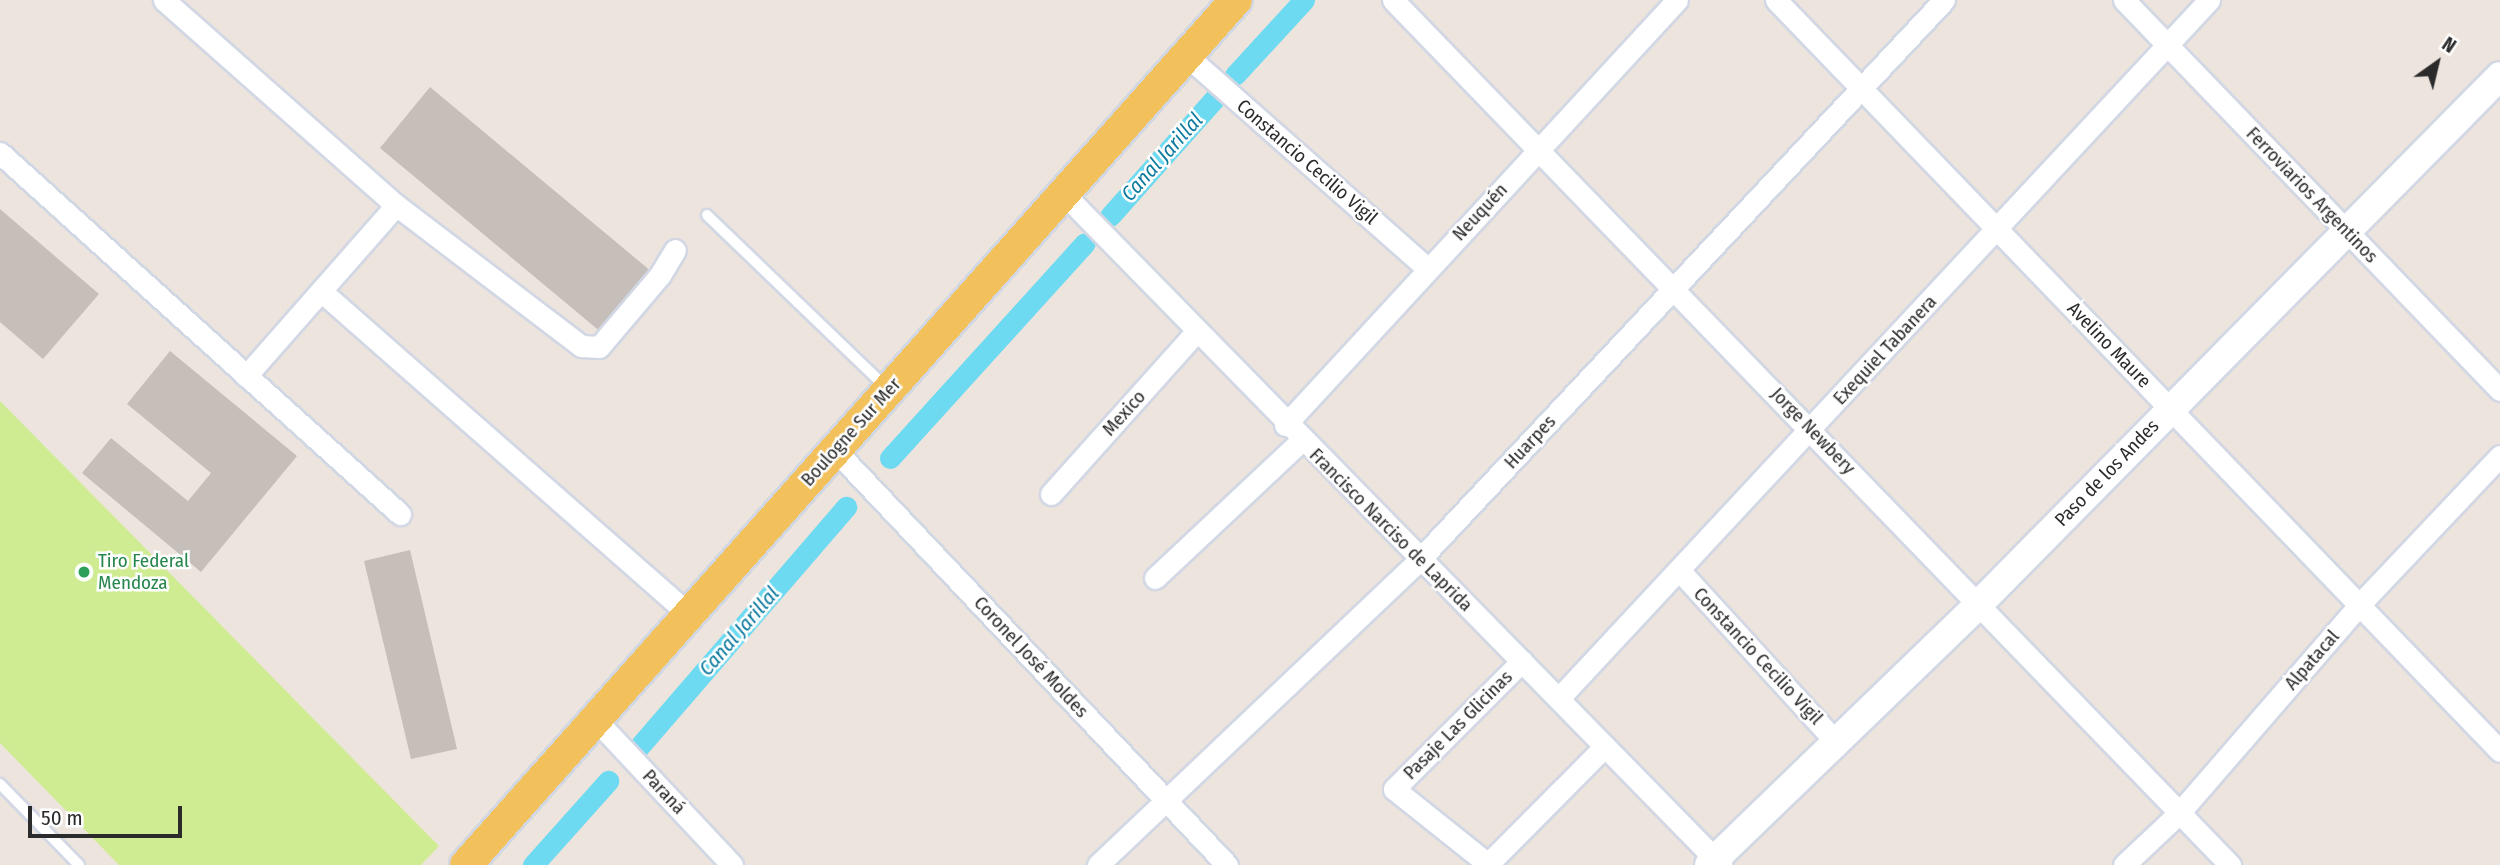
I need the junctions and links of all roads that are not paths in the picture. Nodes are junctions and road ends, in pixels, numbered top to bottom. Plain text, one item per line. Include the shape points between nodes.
1 (164, 0) edge
2 (1236, 0) edge
3 (1393, 0) edge
4 (1677, 0) edge
5 (1776, 0) edge
6 (1944, 0) edge
7 (2124, 0) edge
8 (2209, 0) edge
9 (2167, 45) junction
10 (1186, 55) junction
11 (2500, 76) edge
12 (1861, 88) junction
13 (1539, 149) junction
14 (0, 153) edge
15 (1063, 193) junction
16 (397, 205) junction
17 (707, 215) dead end
18 (1997, 229) junction
19 (2347, 231) junction
20 (675, 250) dead end
21 (1428, 269) junction
22 (1675, 289) junction
23 (321, 291) junction
24 (1196, 332) junction
25 (246, 376) junction
26 (889, 390) junction
27 (2500, 390) edge
28 (2171, 408) junction
29 (1285, 425) junction
30 (1811, 429) junction
31 (1301, 441) junction
32 (835, 450) junction
33 (2500, 456) edge
34 (1051, 494) dead end
35 (400, 514) dead end
36 (1420, 559) junction
37 (1679, 570) junction
38 (1155, 578) dead end
39 (1980, 603) junction
40 (2360, 604) junction
41 (690, 615) junction
42 (1522, 661) junction
43 (1559, 698) junction
44 (595, 719) junction
45 (1836, 742) junction
46 (1605, 746) junction
47 (2500, 751) edge
48 (0, 784) edge
49 (1166, 801) junction
50 (2180, 812) junction
51 (1715, 863) edge
52 (1488, 864) edge
53 (79, 865) edge
54 (466, 865) edge
55 (732, 865) edge
56 (1098, 865) edge
57 (1227, 865) edge
58 (2124, 865) edge
59 (2230, 865) edge

1 - 16 street
2 - 10 main road, Boulogne Sur Mer
3 - 13 street, Jorge Newbery
4 - 13 street, Neuquén
5 - 12 street, Avelino Maure
6 - 12 street, Huarpes
7 - 9 street, Ferroviarios Argentinos
8 - 9 street, Exequiel Tabanera
9 - 18 street, Exequiel Tabanera
9 - 19 street, Ferroviarios Argentinos
10 - 15 main road, Boulogne Sur Mer
10 - 21 street, Constancio Cecilio Vigil
11 - 19 street, Paso de los Andes
12 - 18 street, Avelino Maure
12 - 22 street, Huarpes
13 - 21 street, Neuquén
13 - 22 street, Jorge Newbery
14 - 25 street
15 - 24 street, Francisco Narciso de Laprida
15 - 26 main road, Boulogne Sur Mer
16 - 20 street via 581,346 599,347 660,275
16 - 23 street
17 - 26 lane
18 - 28 street, Avelino Maure
18 - 30 street, Exequiel Tabanera
19 - 27 street, Ferroviarios Argentinos
19 - 28 street, Paso de los Andes
21 - 29 street, Neuquén
22 - 30 street, Jorge Newbery
22 - 36 street, Huarpes
23 - 25 street
23 - 41 street
24 - 29 street, Francisco Narciso de Laprida
24 - 34 street, Mexico
25 - 35 street
26 - 32 main road, Boulogne Sur Mer
28 - 39 street, Paso de los Andes
28 - 40 street, Avelino Maure
29 - 31 street, Francisco Narciso de Laprida
30 - 37 street, Exequiel Tabanera
30 - 39 street, Jorge Newbery
31 - 36 street, Francisco Narciso de Laprida
31 - 38 street
32 - 41 main road, Boulogne Sur Mer
32 - 49 street, Coronel José Moldes
33 - 40 street, Alpatacal
36 - 42 street, Francisco Narciso de Laprida
36 - 49 street, Huarpes
37 - 43 street, Exequiel Tabanera
37 - 45 street, Constancio Cecilio Vigil
39 - 45 street, Paso de los Andes
39 - 50 street, Jorge Newbery
40 - 47 street, Avelino Maure
40 - 50 street, Alpatacal
41 - 44 main road, Boulogne Sur Mer
42 - 43 street, Francisco Narciso de Laprida
42 - 52 street, Pasaje Las Glicinas via 1394,789
43 - 46 street, Francisco Narciso de Laprida
44 - 54 main road, Boulogne Sur Mer
44 - 55 street, Paraná
45 - 51 street, Paso de los Andes
46 - 51 street, Francisco Narciso de Laprida
46 - 52 street
48 - 53 lane
49 - 56 street, Huarpes
49 - 57 street, Coronel José Moldes
50 - 58 street, Alpatacal
50 - 59 street, Jorge Newbery

